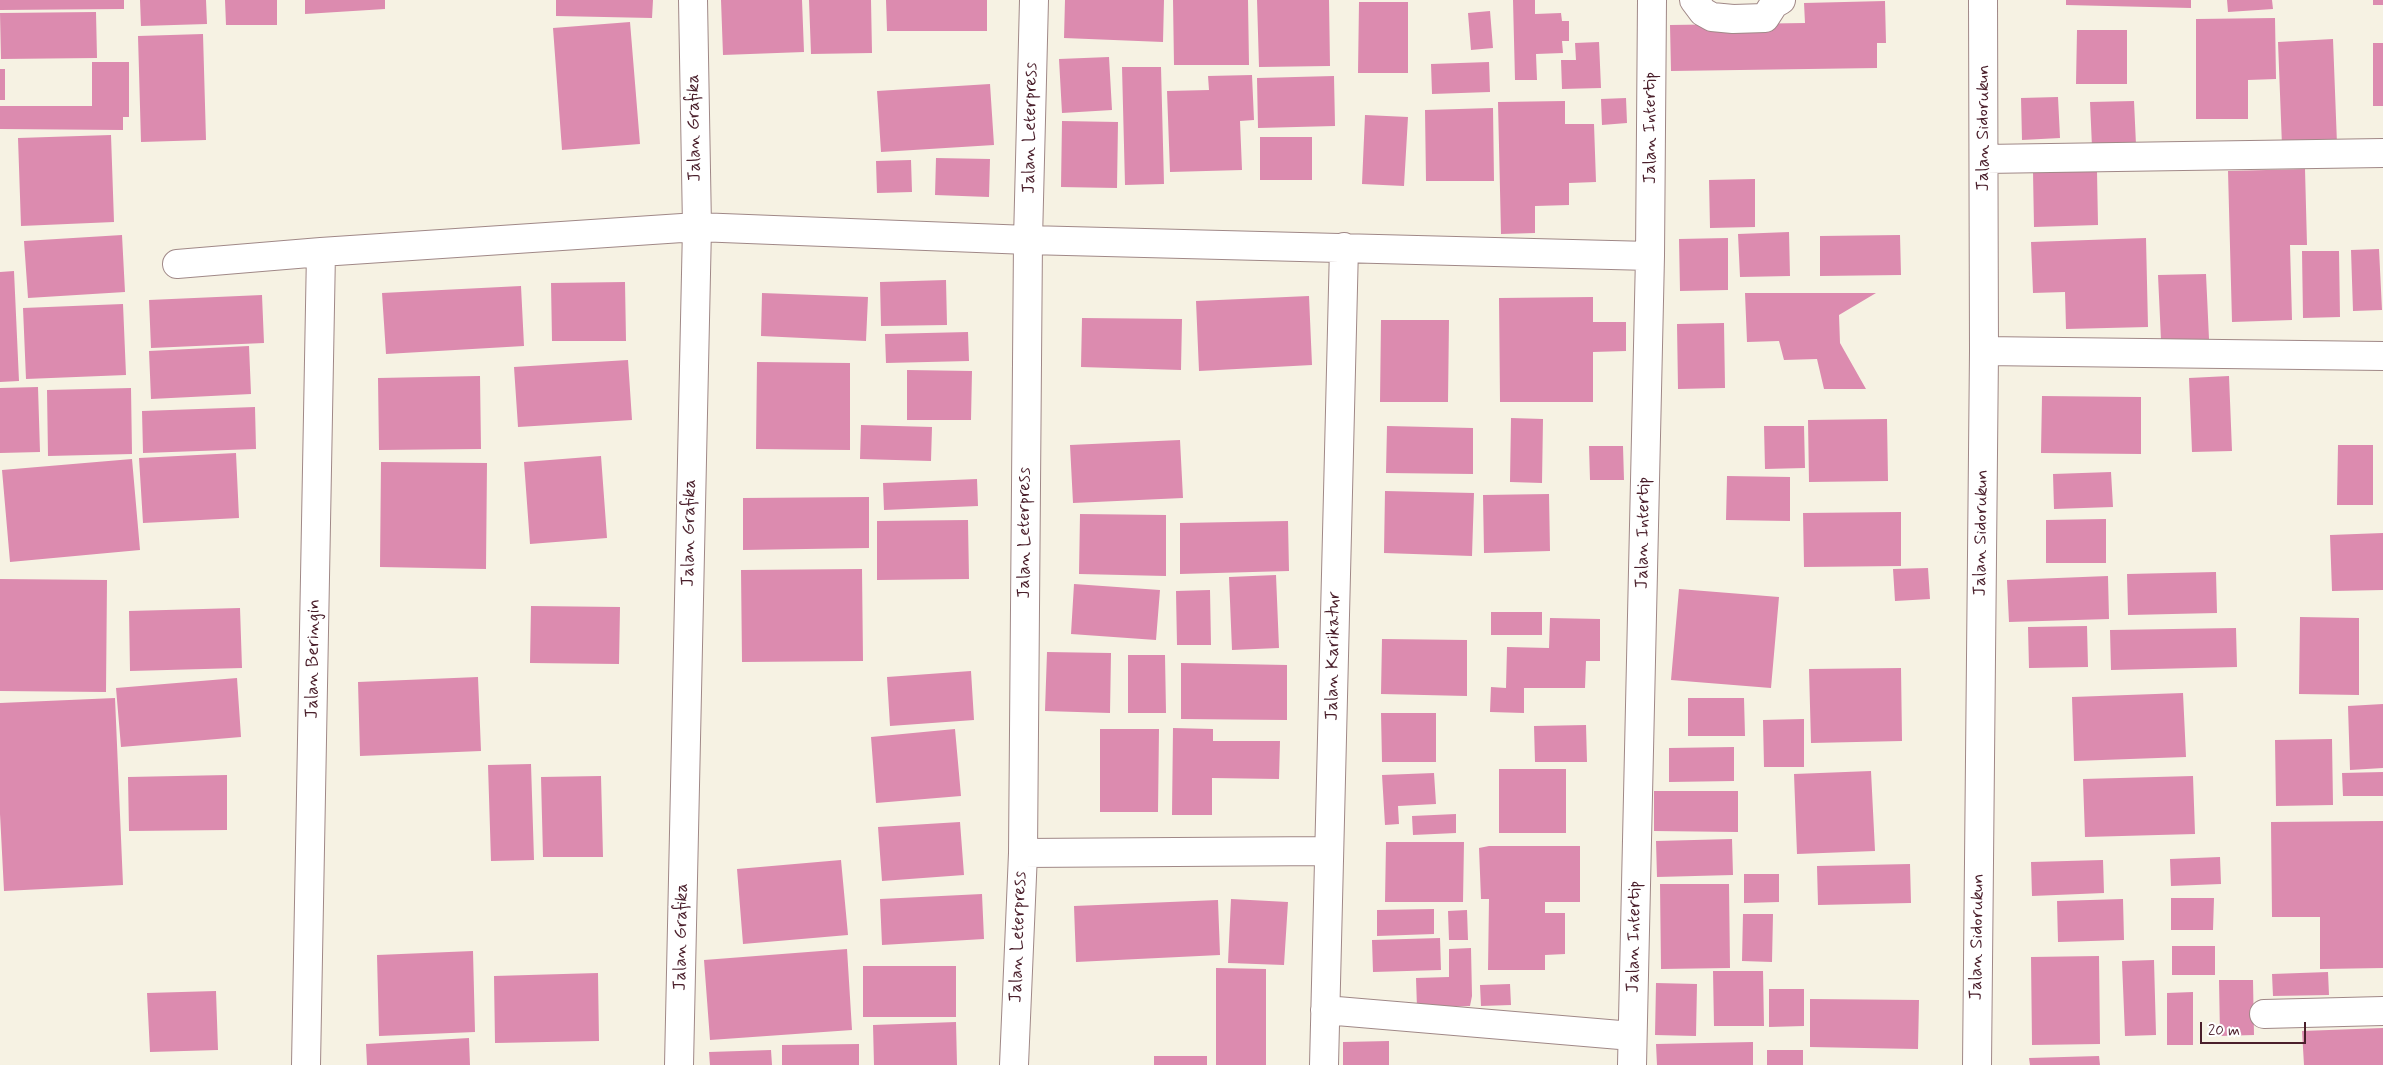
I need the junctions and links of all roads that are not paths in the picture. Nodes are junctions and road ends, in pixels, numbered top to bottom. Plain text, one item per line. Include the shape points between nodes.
1 (693, 0) edge
2 (1034, 0) edge
3 (1652, 0) edge
4 (1694, 0) edge
5 (1781, 0) edge
6 (1984, 0) edge
7 (2383, 152) edge
8 (1984, 159) junction
9 (697, 227) junction
10 (1028, 240) junction
11 (1344, 247) junction
12 (321, 252) junction
13 (1650, 256) junction
14 (178, 264) dead end
15 (1984, 351) junction
16 (2383, 356) edge
17 (1329, 851) junction
18 (1022, 853) junction
19 (1325, 1010) junction
20 (2383, 1011) edge
21 (2264, 1014) dead end
22 (1632, 1036) junction
23 (306, 1065) edge
24 (679, 1065) edge
25 (1014, 1065) edge
26 (1324, 1065) edge
27 (1632, 1065) edge
28 (1977, 1065) edge

1 - 9 street, Jalan Grafika
2 - 10 street, Jalan Leterpress
3 - 13 street, Jalan Intertip
4 - 5 street via 1703,12 1712,17 1733,20 1765,18 1774,4
6 - 8 street, Jalan Sidorukun
7 - 8 street
8 - 15 street, Jalan Sidorukun
9 - 10 street
9 - 12 street
9 - 24 street, Jalan Grafika
10 - 11 street
10 - 18 street, Jalan Leterpress
11 - 13 street
11 - 17 street, Jalan Karikatur
12 - 14 street
12 - 23 street, Jalan Beringin
13 - 22 street, Jalan Intertip
15 - 16 street
15 - 28 street, Jalan Sidorukun
17 - 18 street
17 - 19 street, Jalan Karikatur
18 - 25 street, Jalan Leterpress
19 - 22 street
19 - 26 street, Jalan Karikatur
20 - 21 street
22 - 27 street, Jalan Intertip

